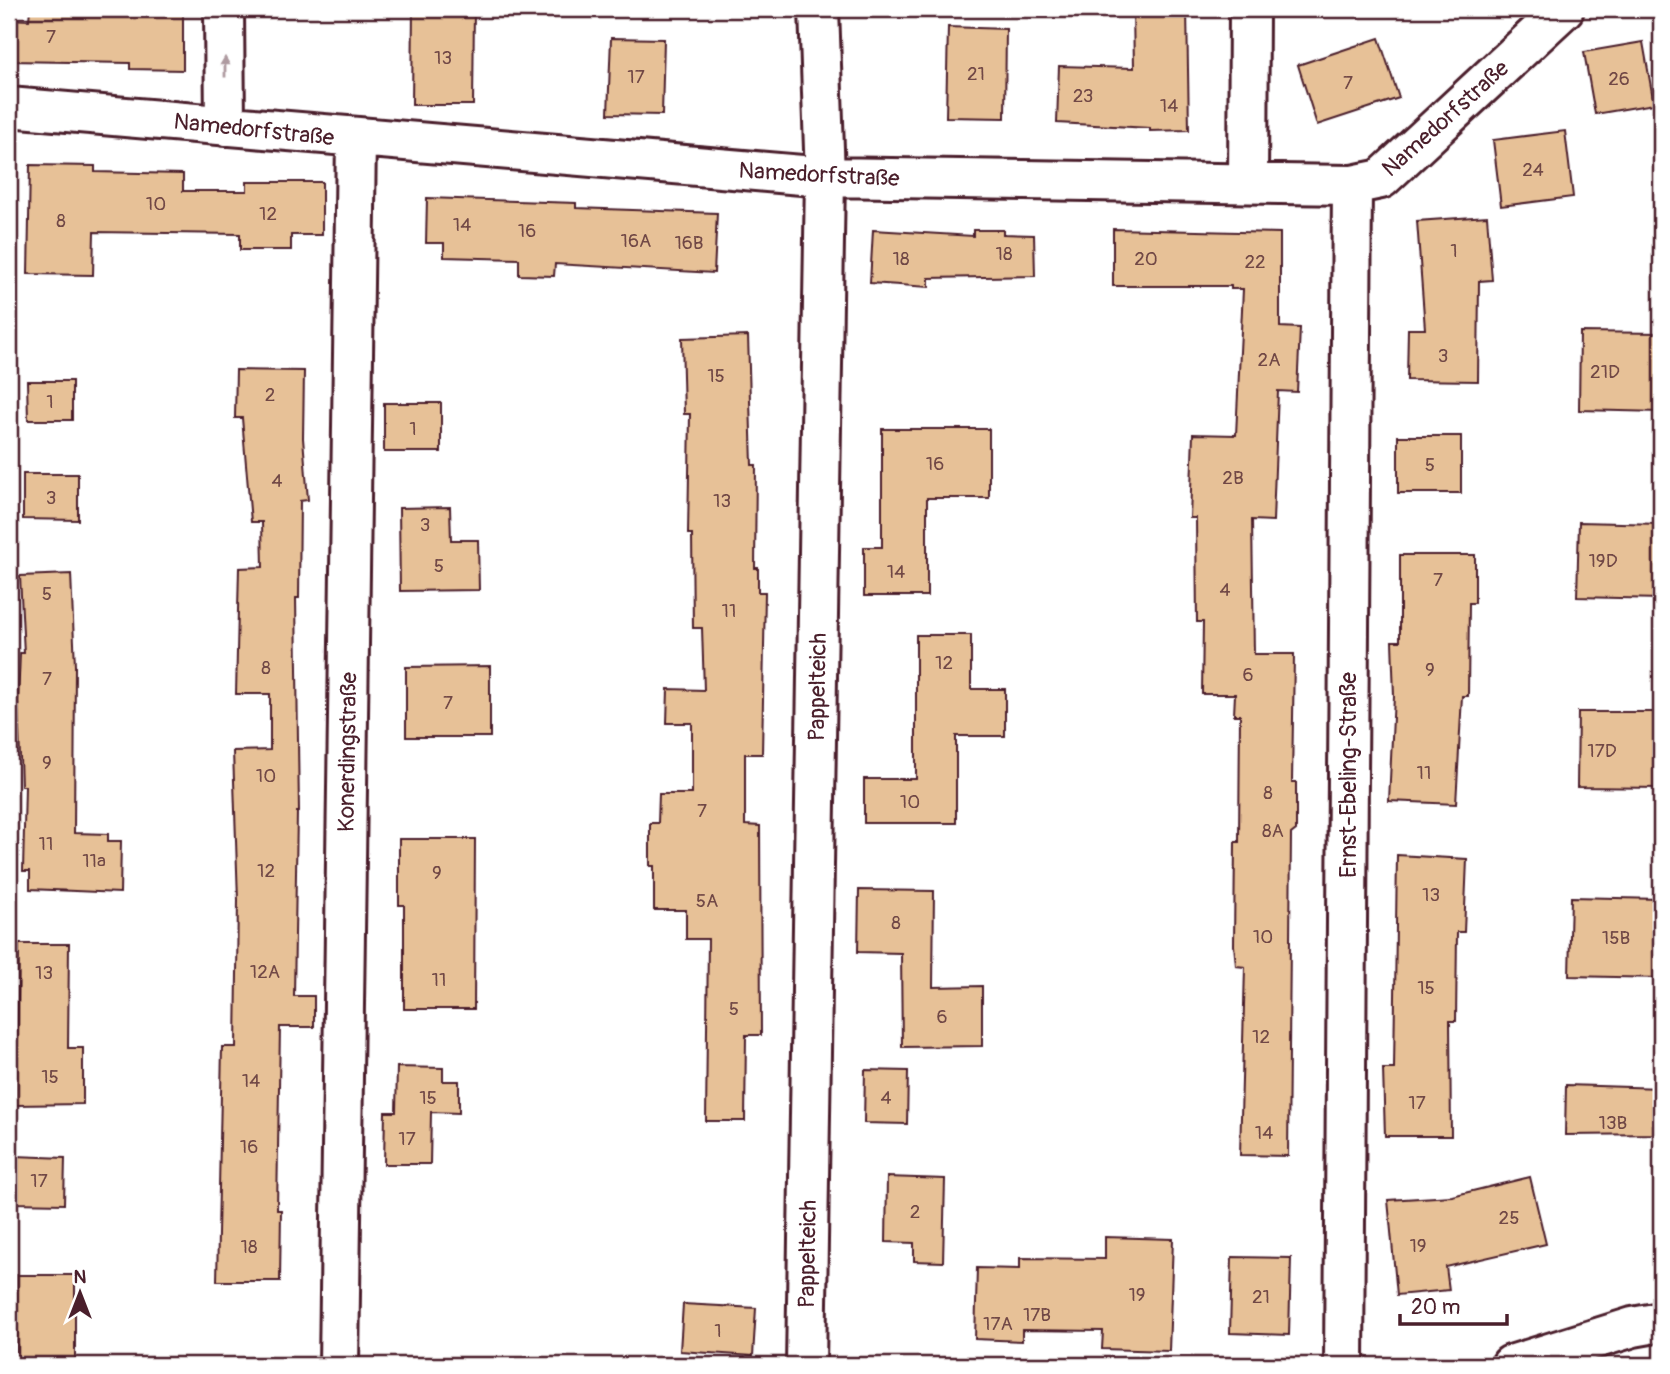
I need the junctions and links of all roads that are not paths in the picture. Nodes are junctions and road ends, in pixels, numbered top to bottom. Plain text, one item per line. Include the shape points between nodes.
1 (224, 9) edge
2 (819, 9) edge
3 (1249, 9) edge
4 (1564, 9) edge
5 (9, 107) edge
6 (225, 125) junction
7 (356, 139) junction
8 (825, 177) junction
9 (1248, 182) junction
10 (1352, 185) junction
11 (1661, 1322) edge
12 (338, 1365) edge
13 (806, 1365) edge
14 (1344, 1365) edge
15 (1511, 1365) edge

6 -> 1 street
2 - 8 street, Pappelteich
3 - 9 street
4 - 10 street, Namedorfstraße via 1381,179
5 - 6 street, Namedorfstraße
6 - 7 street, Namedorfstraße
7 - 8 street, Namedorfstraße
7 - 12 street, Konerdingstraße
8 - 9 street, Namedorfstraße
8 - 13 street, Pappelteich
9 - 10 street, Namedorfstraße
10 - 14 street, Ernst-Ebeling-Straße
11 - 15 street

